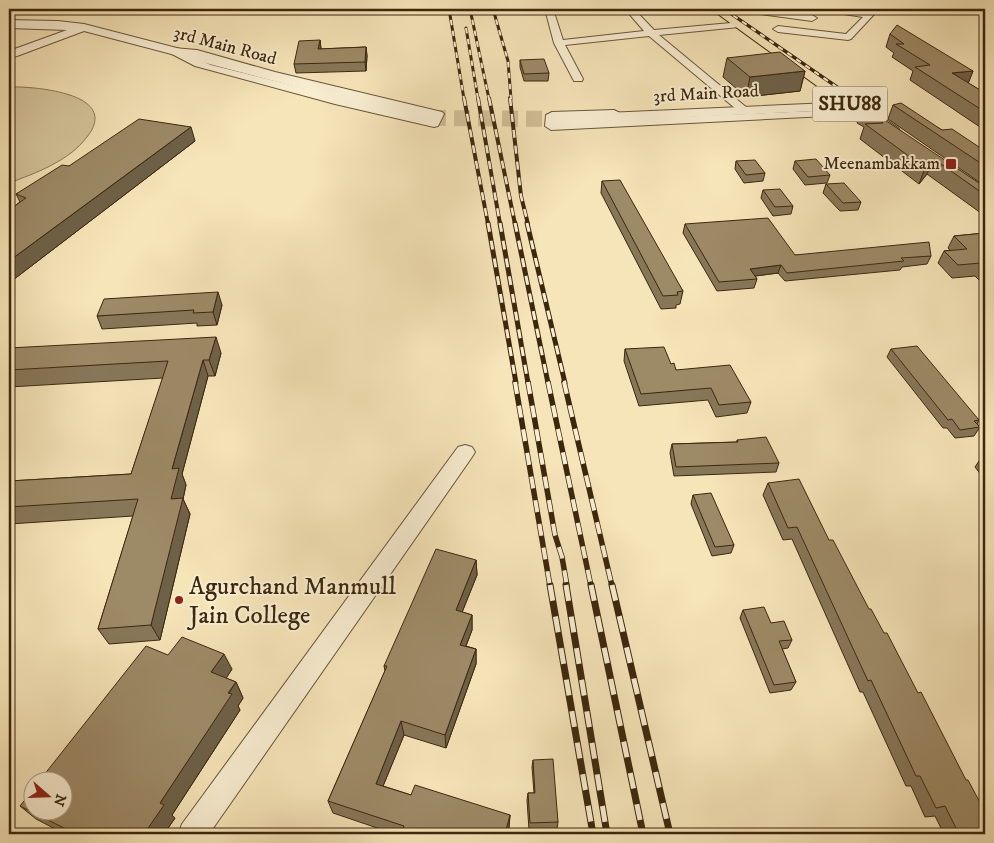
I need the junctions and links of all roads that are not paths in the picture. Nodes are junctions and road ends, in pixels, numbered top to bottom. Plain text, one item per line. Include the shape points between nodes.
1 (549, 9) edge
2 (630, 9) edge
3 (717, 9) edge
4 (831, 9) edge
5 (751, 10) edge
6 (872, 12) edge
7 (812, 18) dead end
8 (9, 24) edge
9 (739, 24) junction
10 (84, 28) junction
11 (778, 29) junction
12 (651, 33) junction
13 (559, 43) junction
14 (799, 45) dead end
15 (173, 51) junction
16 (9, 55) edge
17 (578, 78) dead end
18 (740, 107) junction
19 (854, 107) junction
20 (430, 118) tunnel mouth
21 (561, 119) tunnel mouth
22 (907, 143) edge
23 (465, 452) dead end
24 (192, 834) edge

1 - 13 street
2 - 12 street
3 - 9 main road, SHU88
4 - 6 street
5 - 7 street
5 - 11 main road
6 - 11 street via 846,37
8 - 10 street, 3rd Main Road
9 - 12 street
9 - 19 main road, SHU88
10 - 15 street, 3rd Main Road
10 - 16 street
11 - 14 main road
12 - 13 street
12 - 18 street
13 - 17 street
15 - 15 street via 197,53 438,114 434,124 396,116 183,59
15 - 20 street, 3rd Main Road
18 - 19 street
18 - 19 street via 552,115 552,126
19 - 21 street, 3rd Main Road
19 - 22 main road, SHU88
23 - 24 street

